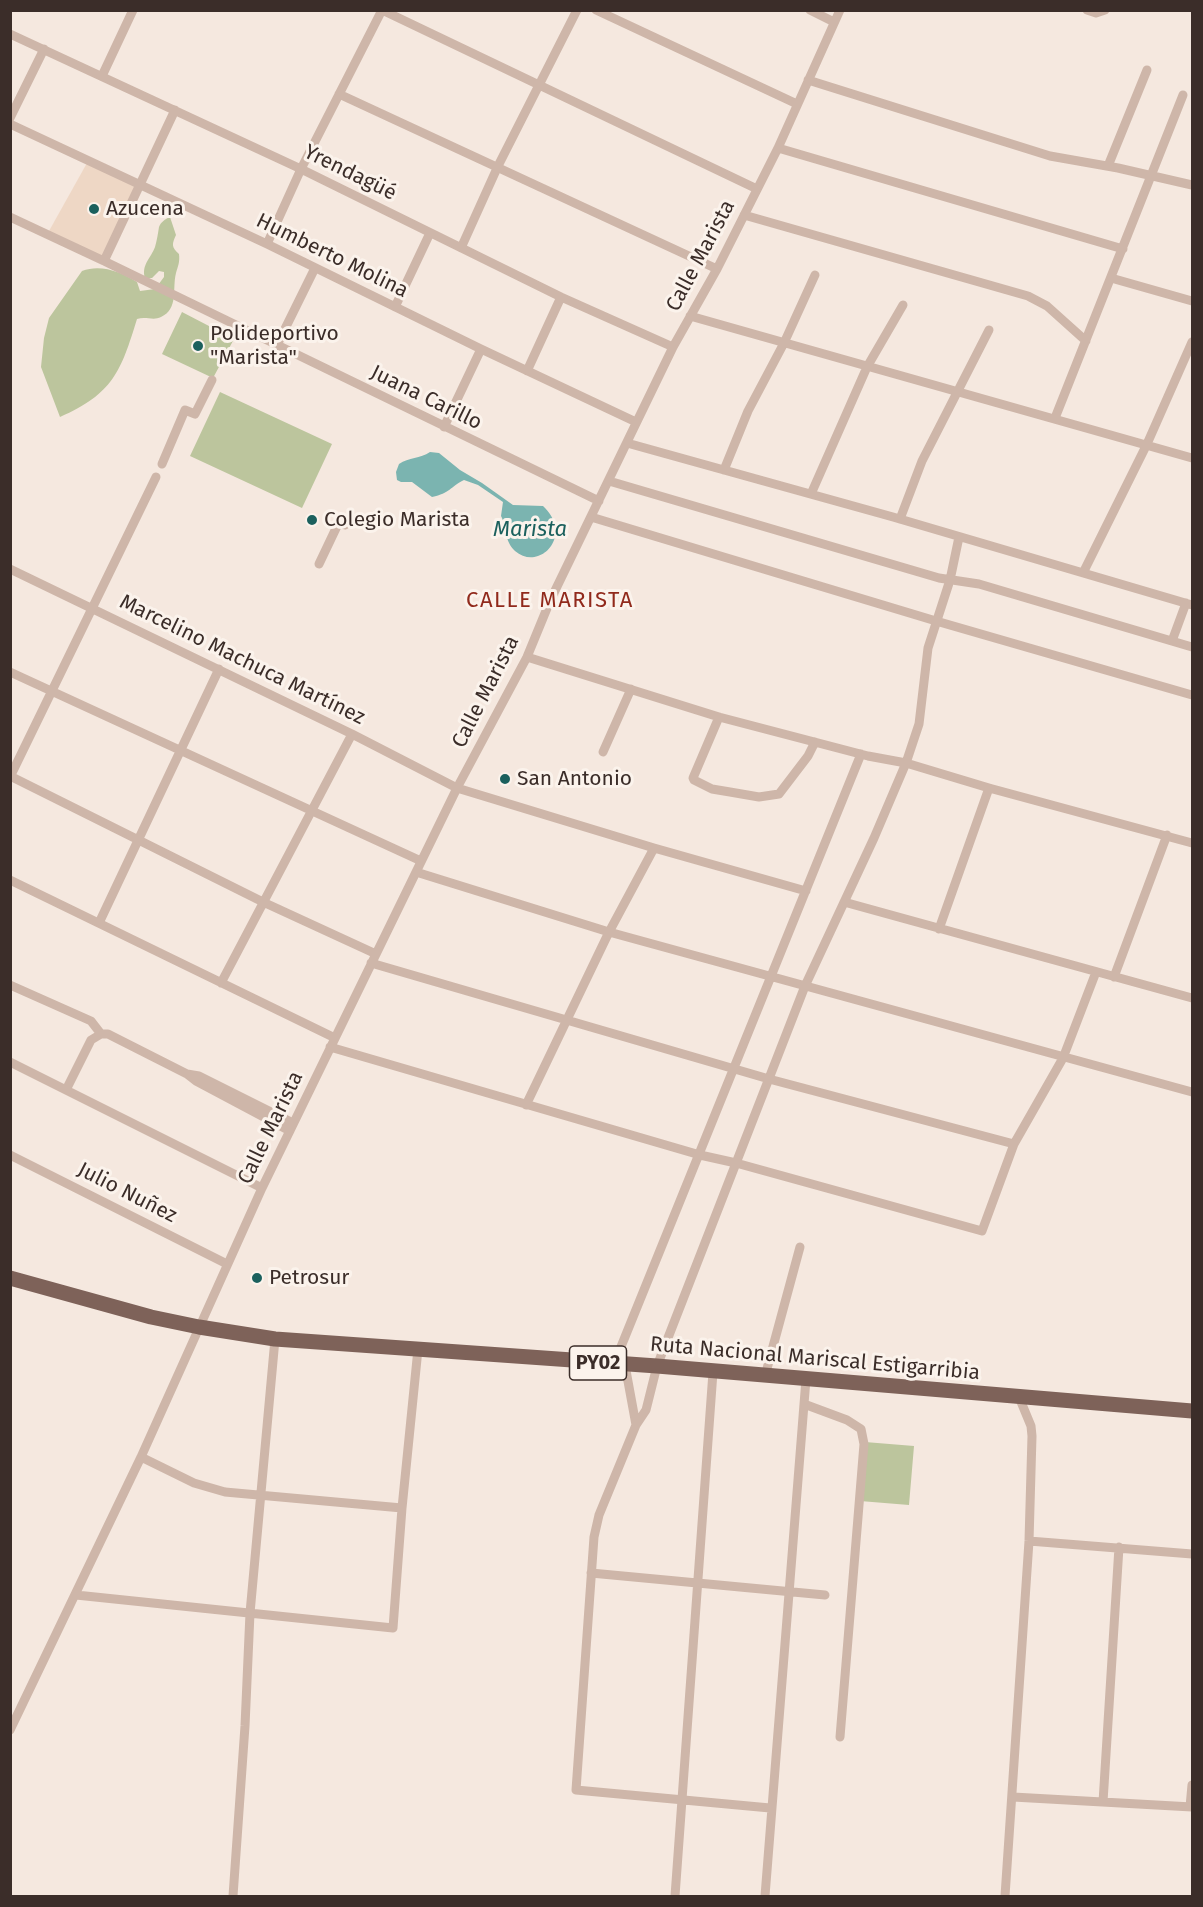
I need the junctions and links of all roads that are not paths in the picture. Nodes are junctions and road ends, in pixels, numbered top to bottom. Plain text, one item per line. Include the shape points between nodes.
1 (133, 10) edge
2 (382, 10) edge
3 (577, 10) edge
4 (596, 10) edge
5 (810, 10) edge
6 (840, 10) edge
7 (1087, 10) edge
8 (1105, 10) edge
9 (834, 22) junction
10 (10, 34) edge
11 (44, 49) junction
12 (1147, 70) dead end
13 (102, 76) junction
14 (808, 80) junction
15 (540, 84) junction
16 (339, 94) junction
17 (1183, 95) dead end
18 (797, 104) junction
19 (175, 110) junction
20 (10, 118) edge
21 (10, 124) edge
22 (778, 148) junction
23 (498, 166) junction
24 (1108, 166) junction
25 (301, 169) junction
26 (1152, 175) junction
27 (140, 185) junction
28 (1192, 185) edge
29 (757, 189) junction
30 (744, 215) junction
31 (10, 217) edge
32 (430, 233) junction
33 (267, 244) junction
34 (461, 248) junction
35 (1123, 249) junction
36 (104, 261) junction
37 (315, 268) junction
38 (717, 269) junction
39 (815, 276) dead end
40 (1111, 278) junction
41 (561, 297) junction
42 (1192, 301) edge
43 (903, 305) dead end
44 (395, 307) junction
45 (690, 316) junction
46 (989, 330) dead end
47 (1086, 341) junction
48 (1192, 342) edge
49 (784, 343) junction
50 (277, 345) junction
51 (673, 347) junction
52 (481, 350) junction
53 (867, 367) junction
54 (527, 371) junction
55 (212, 380) dead end
56 (957, 391) junction
57 (1054, 418) junction
58 (636, 422) junction
59 (444, 427) junction
60 (627, 443) junction
61 (1147, 444) junction
62 (1192, 458) edge
63 (162, 464) dead end
64 (724, 470) junction
65 (156, 477) dead end
66 (609, 481) junction
67 (811, 494) junction
68 (599, 501) junction
69 (591, 516) junction
70 (900, 519) junction
71 (345, 525) dead end
72 (959, 537) junction
73 (319, 564) dead end
74 (10, 568) edge
75 (1083, 573) junction
76 (950, 580) junction
77 (1189, 604) edge
78 (92, 607) junction
79 (936, 621) junction
80 (1172, 641) junction
81 (1192, 647) edge
82 (526, 657) junction
83 (219, 669) junction
84 (10, 672) edge
85 (631, 689) junction
86 (52, 691) junction
87 (1192, 695) edge
88 (719, 717) junction
89 (352, 734) junction
90 (815, 742) junction
91 (181, 750) junction
92 (603, 752) dead end
93 (861, 754) junction
94 (906, 763) junction
95 (11, 777) edge
96 (457, 788) junction
97 (989, 788) junction
98 (311, 812) junction
99 (1167, 835) junction
100 (138, 840) junction
101 (1192, 843) edge
102 (654, 848) junction
103 (421, 861) junction
104 (416, 872) junction
105 (10, 880) edge
106 (806, 891) junction
107 (263, 902) junction
108 (844, 902) junction
109 (99, 923) junction
110 (939, 929) junction
111 (609, 932) junction
112 (374, 958) junction
113 (1096, 972) junction
114 (772, 975) junction
115 (1114, 977) junction
116 (221, 983) junction
117 (10, 985) edge
118 (805, 986) junction
119 (1192, 998) edge
120 (565, 1020) junction
121 (100, 1034) junction
122 (332, 1043) junction
123 (1063, 1058) junction
124 (10, 1062) edge
125 (734, 1069) junction
126 (769, 1079) junction
127 (66, 1090) junction
128 (1192, 1092) edge
129 (526, 1105) junction
130 (291, 1127) junction
131 (1014, 1144) junction
132 (10, 1155) edge
133 (700, 1155) junction
134 (736, 1163) junction
135 (262, 1188) junction
136 (800, 1247) dead end
137 (227, 1264) junction
138 (10, 1278) edge
139 (199, 1328) junction
140 (275, 1339) junction
141 (418, 1349) junction
142 (620, 1364) junction
143 (657, 1366) junction
144 (713, 1372) junction
145 (765, 1376) junction
146 (806, 1379) junction
147 (1019, 1397) junction
148 (804, 1404) junction
149 (1192, 1411) edge
150 (636, 1425) junction
151 (141, 1457) junction
152 (260, 1495) junction
153 (402, 1508) junction
154 (1029, 1541) junction
155 (1119, 1547) junction
156 (1192, 1554) edge
157 (591, 1573) junction
158 (698, 1582) junction
159 (789, 1592) junction
160 (76, 1595) junction
161 (825, 1595) dead end
162 (250, 1613) junction
163 (10, 1730) edge
164 (840, 1737) dead end
165 (1192, 1785) edge
166 (1013, 1797) junction
167 (682, 1800) junction
168 (1103, 1802) junction
169 (1192, 1807) edge
170 (770, 1808) junction
171 (233, 1896) edge
172 (675, 1896) edge
173 (765, 1896) edge
174 (1005, 1896) edge

1 - 13 street
2 - 15 street
2 - 16 street
3 - 15 street
4 - 18 street
5 - 9 street
6 - 9 street, Calle Marista
7 - 8 street
9 - 14 street, Calle Marista
10 - 11 street, Yrendagüé
11 - 13 street, Yrendagüé
11 - 20 street
12 - 24 street
13 - 19 street, Yrendagüé
14 - 18 street, Calle Marista
14 - 24 street via 1050,156
15 - 23 street
15 - 29 street
16 - 23 street
16 - 25 street
17 - 26 street
18 - 22 street, Calle Marista
19 - 25 street, Yrendagüé
19 - 27 street
21 - 27 street, Humberto Molina
22 - 29 street, Calle Marista
22 - 35 street
23 - 34 street
23 - 38 street
24 - 26 street
25 - 32 street, Yrendagüé
25 - 33 street
26 - 28 street
26 - 35 street
27 - 33 street, Humberto Molina
27 - 36 street
29 - 30 street, Calle Marista
30 - 38 street, Calle Marista
30 - 47 street via 1028,296 1047,306
31 - 36 street, Juana Carillo
32 - 34 street, Yrendagüé
32 - 44 street
33 - 37 street, Humberto Molina
34 - 41 street, Yrendagüé
35 - 40 street
36 - 50 street, Juana Carillo
37 - 44 street, Humberto Molina
37 - 50 street
38 - 45 street, Calle Marista
39 - 49 street
40 - 42 street
40 - 47 street
41 - 51 street, Yrendagüé
41 - 54 street
43 - 53 street
44 - 52 street, Humberto Molina
45 - 49 street
45 - 51 street, Calle Marista
46 - 56 street
47 - 57 street
48 - 61 street
49 - 53 street
49 - 64 street via 748,411
50 - 59 street, Juana Carillo
51 - 58 street, Calle Marista
52 - 54 street, Humberto Molina
52 - 59 street
53 - 56 street
53 - 67 street
54 - 58 street, Humberto Molina
55 - 63 street via 195,414 185,410
56 - 57 street
56 - 70 street via 922,460
57 - 61 street
58 - 60 street, Calle Marista
59 - 68 street, Juana Carillo
60 - 64 street
60 - 66 street, Calle Marista
61 - 62 street
61 - 75 street
64 - 67 street
65 - 78 street
66 - 68 street, Calle Marista
66 - 76 street
67 - 70 street
68 - 69 street, Calle Marista
69 - 79 street
69 - 82 street, Calle Marista
70 - 72 street
71 - 73 street via 339,522
72 - 75 street
72 - 76 street
74 - 78 street, Marcelino Machuca Martínez
75 - 77 street
76 - 79 street
76 - 80 street via 980,584
77 - 80 street
78 - 83 street, Marcelino Machuca Martínez
78 - 86 street
79 - 87 street
79 - 94 street via 928,648 919,724
80 - 81 street
82 - 85 street
82 - 96 street, Calle Marista
83 - 89 street, Marcelino Machuca Martínez
83 - 91 street
84 - 86 street
85 - 88 street
85 - 92 street
86 - 91 street
86 - 95 street
88 - 90 street
88 - 90 street via 693,778 712,789 759,797 778,794
89 - 96 street, Marcelino Machuca Martínez
89 - 98 street
90 - 93 street
91 - 98 street
91 - 100 street
93 - 94 street
93 - 106 street
94 - 97 street
94 - 108 street
95 - 100 street
96 - 102 street, Marcelino Machuca Martínez
96 - 103 street, Calle Marista
97 - 99 street
97 - 110 street
98 - 103 street
98 - 107 street
99 - 101 street
99 - 115 street
100 - 107 street
100 - 109 street
102 - 106 street, Marcelino Machuca Martínez
102 - 111 street
103 - 104 street, Calle Marista
104 - 111 street
104 - 112 street, Calle Marista
105 - 109 street
106 - 114 street
107 - 112 street
107 - 116 street
108 - 110 street
108 - 118 street
109 - 116 street
110 - 113 street
111 - 114 street
111 - 120 street
112 - 120 street
112 - 122 street, Calle Marista
113 - 115 street
113 - 123 street
114 - 118 street
114 - 125 street
115 - 119 street
116 - 122 street
117 - 121 street via 91,1021
118 - 123 street
118 - 126 street
120 - 125 street
120 - 129 street
121 - 127 street via 92,1040
121 - 130 street via 108,1034 187,1074 199,1076
122 - 129 street
122 - 130 street, Calle Marista
123 - 128 street
123 - 131 street
124 - 127 street
125 - 126 street
125 - 133 street
126 - 131 street
126 - 134 street
127 - 135 street
129 - 133 street
130 - 135 street, Calle Marista
131 - 134 street via 982,1231
132 - 137 street, Julio Nuñez
133 - 134 street
133 - 142 street
134 - 143 street
135 - 137 street, Calle Marista
136 - 145 street
137 - 139 street, Calle Marista
138 - 139 main road, Ruta Nacional Mariscal Estigarribia / PY02
139 - 140 main road, Ruta Nacional Mariscal Estigarribia / PY02
139 - 151 street, Calle Marista
140 - 141 main road, Ruta Nacional Mariscal Estigarribia / PY02
140 - 152 street
141 - 142 main road, Ruta Nacional Mariscal Estigarribia / PY02
141 - 153 street
142 - 143 main road, Ruta Nacional Mariscal Estigarribia / PY02
142 - 150 street
143 - 144 main road, Ruta Nacional Mariscal Estigarribia / PY02
143 - 150 street via 646,1410
144 - 145 main road, Ruta Nacional Mariscal Estigarribia / PY02
144 - 158 street
145 - 146 main road, Ruta Nacional Mariscal Estigarribia / PY02
146 - 147 main road, Ruta Nacional Mariscal Estigarribia / PY02
146 - 148 street
147 - 149 main road, Ruta Nacional Mariscal Estigarribia / PY02
147 - 154 street via 1032,1436
148 - 159 street
148 - 164 street via 861,1429 864,1444
150 - 157 street via 599,1515
151 - 152 street via 194,1483 225,1492
151 - 160 street, Calle Marista
152 - 153 street
152 - 162 street
153 - 162 street via 393,1628
154 - 155 street
154 - 166 street
155 - 156 street
155 - 168 street
157 - 158 street
157 - 167 street via 576,1790
158 - 159 street
158 - 167 street
159 - 161 street
159 - 170 street
160 - 162 street
160 - 163 street, Calle Marista
162 - 171 street
165 - 169 street
166 - 168 street
166 - 174 street
167 - 170 street
167 - 172 street
168 - 169 street
170 - 173 street

